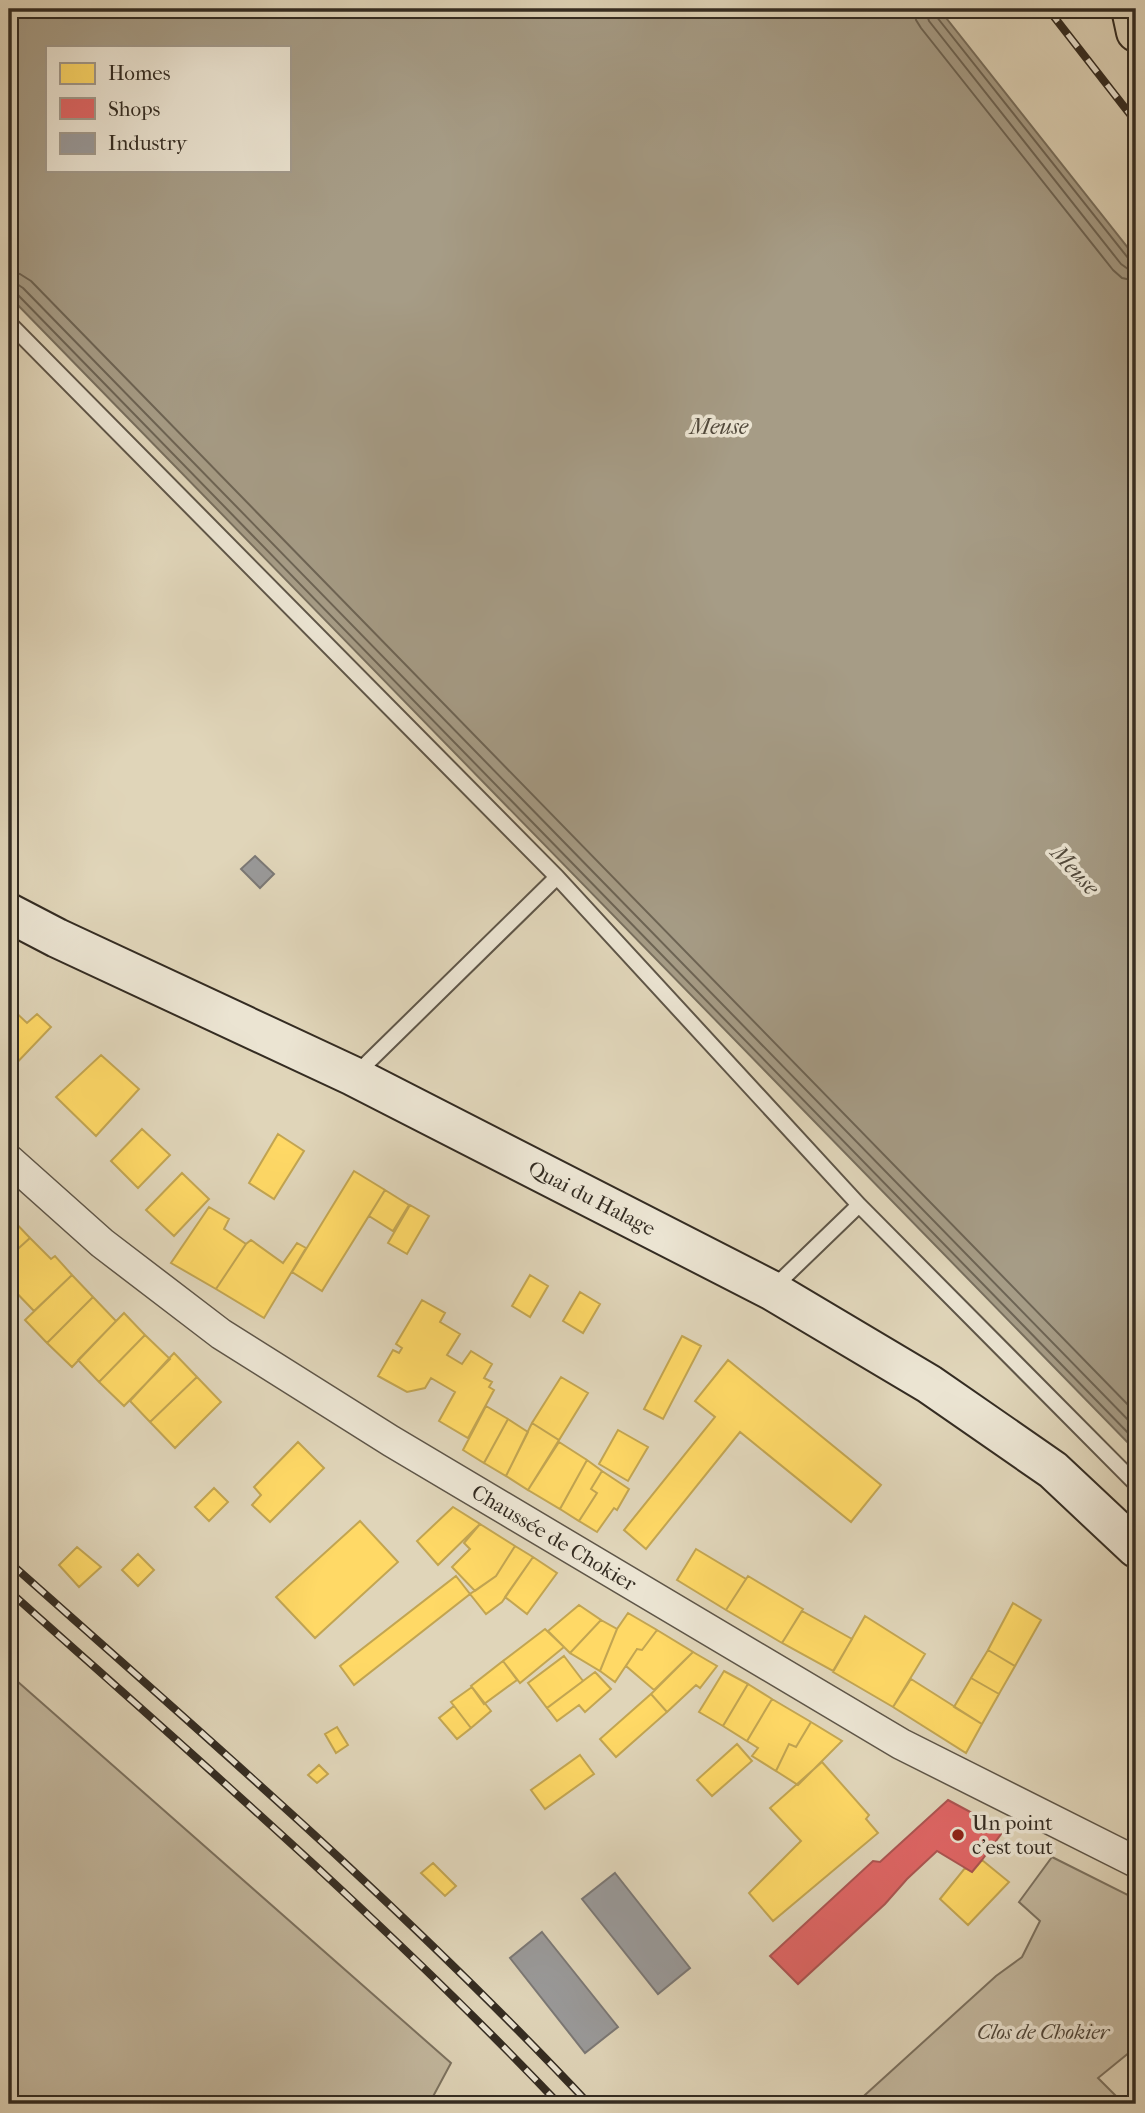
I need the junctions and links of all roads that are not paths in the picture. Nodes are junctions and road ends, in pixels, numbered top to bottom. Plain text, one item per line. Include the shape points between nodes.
1 (1131, 9) edge
2 (1136, 32) edge
3 (9, 323) edge
4 (557, 877) junction
5 (9, 913) edge
6 (353, 1076) junction
7 (9, 1160) edge
8 (859, 1205) junction
9 (771, 1290) junction
10 (1136, 1484) edge
11 (1136, 1548) edge
12 (1136, 1862) edge

1 - 2 highway
3 - 4 lane
4 - 6 lane
4 - 8 lane
5 - 6 main road, Quai du Halage
6 - 9 main road, Quai du Halage
7 - 12 street, Chaussée de Chokier via 102,1243 221,1334 380,1434 901,1744
8 - 9 lane
8 - 10 lane
9 - 11 main road, Quai du Halage via 929,1384 1053,1470

